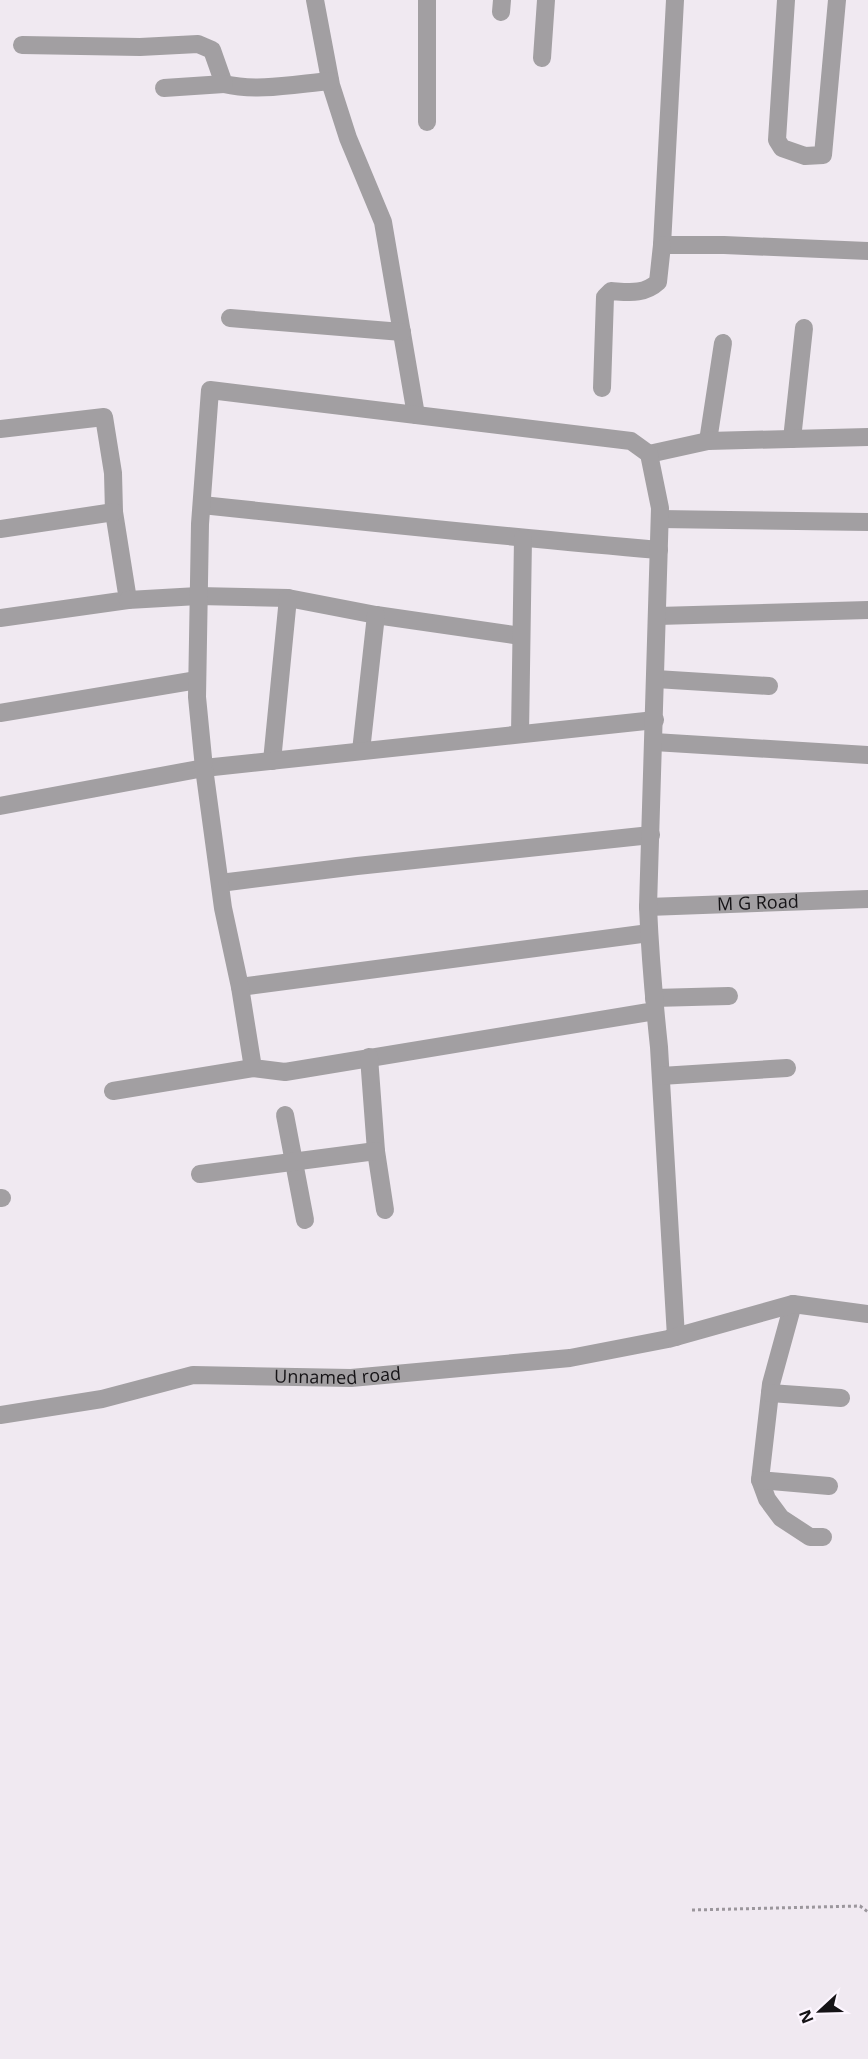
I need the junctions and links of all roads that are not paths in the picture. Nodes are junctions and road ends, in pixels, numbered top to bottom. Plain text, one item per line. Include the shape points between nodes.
1 (315, 0) edge
2 (427, 0) edge
3 (546, 0) edge
4 (675, 0) edge
5 (786, 0) edge
6 (837, 0) edge
7 (22, 45) dead end
8 (542, 58) dead end
9 (330, 81) junction
10 (224, 84) junction
11 (164, 88) dead end
12 (427, 122) dead end
13 (662, 245) junction
14 (868, 251) edge
15 (230, 318) dead end
16 (804, 328) dead end
17 (402, 332) junction
18 (723, 343) dead end
19 (602, 388) dead end
20 (416, 415) junction
21 (0, 429) edge
22 (868, 437) edge
23 (792, 439) junction
24 (708, 441) junction
25 (649, 454) junction
26 (202, 505) junction
27 (114, 512) junction
28 (660, 519) junction
29 (868, 522) edge
30 (0, 529) edge
31 (523, 538) junction
32 (659, 550) junction
33 (198, 596) junction
34 (288, 598) junction
35 (128, 600) junction
36 (868, 610) edge
37 (376, 615) junction
38 (658, 616) junction
39 (0, 618) edge
40 (521, 636) junction
41 (656, 679) junction
42 (197, 680) junction
43 (769, 686) dead end
44 (0, 713) edge
45 (655, 720) junction
46 (520, 735) junction
47 (654, 742) junction
48 (361, 751) junction
49 (868, 755) edge
50 (272, 761) junction
51 (204, 768) junction
52 (0, 806) edge
53 (651, 835) junction
54 (220, 883) junction
55 (868, 899) edge
56 (648, 907) junction
57 (649, 933) junction
58 (240, 987) junction
59 (729, 996) dead end
60 (655, 1005) junction
61 (369, 1057) junction
62 (253, 1068) junction
63 (787, 1068) dead end
64 (661, 1076) junction
65 (113, 1091) dead end
66 (285, 1115) dead end
67 (376, 1150) junction
68 (293, 1161) junction
69 (200, 1174) dead end
70 (385, 1210) dead end
71 (305, 1220) dead end
72 (793, 1304) junction
73 (868, 1314) edge
74 (676, 1337) junction
75 (770, 1393) junction
76 (841, 1398) dead end
77 (0, 1415) edge
78 (760, 1480) junction
79 (830, 1486) dead end
80 (823, 1537) dead end

1 - 9 street
2 - 12 street
3 - 8 street
4 - 13 street
5 - 6 street via 777,140 782,148 805,156 823,155
7 - 10 street via 198,44 212,50
9 - 10 street via 276,86
9 - 17 street via 348,138 383,222
10 - 11 street
13 - 14 street
13 - 19 street via 658,282 650,290 611,291 605,297
15 - 17 street
16 - 23 street
17 - 20 street
18 - 24 street
20 - 25 street via 631,441
20 - 26 street via 210,390
21 - 27 street via 104,417 113,473
22 - 23 street
23 - 24 street
24 - 25 street
25 - 28 street
26 - 31 street
26 - 33 street
27 - 30 street
27 - 35 street
28 - 29 street
28 - 32 street
31 - 32 street
31 - 40 street
32 - 38 street
33 - 34 street
33 - 35 street
33 - 42 street
34 - 37 street
34 - 50 street
35 - 39 street
36 - 38 street
37 - 40 street
37 - 48 street
38 - 41 street
40 - 46 street
41 - 43 street
41 - 45 street
42 - 44 street
42 - 51 street
45 - 46 street
45 - 47 street
46 - 48 street
47 - 49 street
47 - 53 street
48 - 50 street
50 - 51 street
51 - 52 street
51 - 54 street
53 - 54 street
53 - 56 street
54 - 58 street
55 - 56 street, M G Road
56 - 57 street
57 - 58 street
57 - 60 street
58 - 62 street
59 - 60 street
60 - 61 street
60 - 64 street
61 - 62 street via 285,1072
61 - 67 street
62 - 65 street
63 - 64 street
64 - 74 street
66 - 68 street
67 - 68 street
67 - 70 street
68 - 69 street
68 - 71 street
72 - 73 street
72 - 74 street, Unnamed road
72 - 75 street
74 - 77 street, Unnamed road via 570,1358 351,1378 193,1375 102,1399
75 - 76 street
75 - 78 street
78 - 79 street
78 - 80 street via 767,1499 782,1518 810,1537

